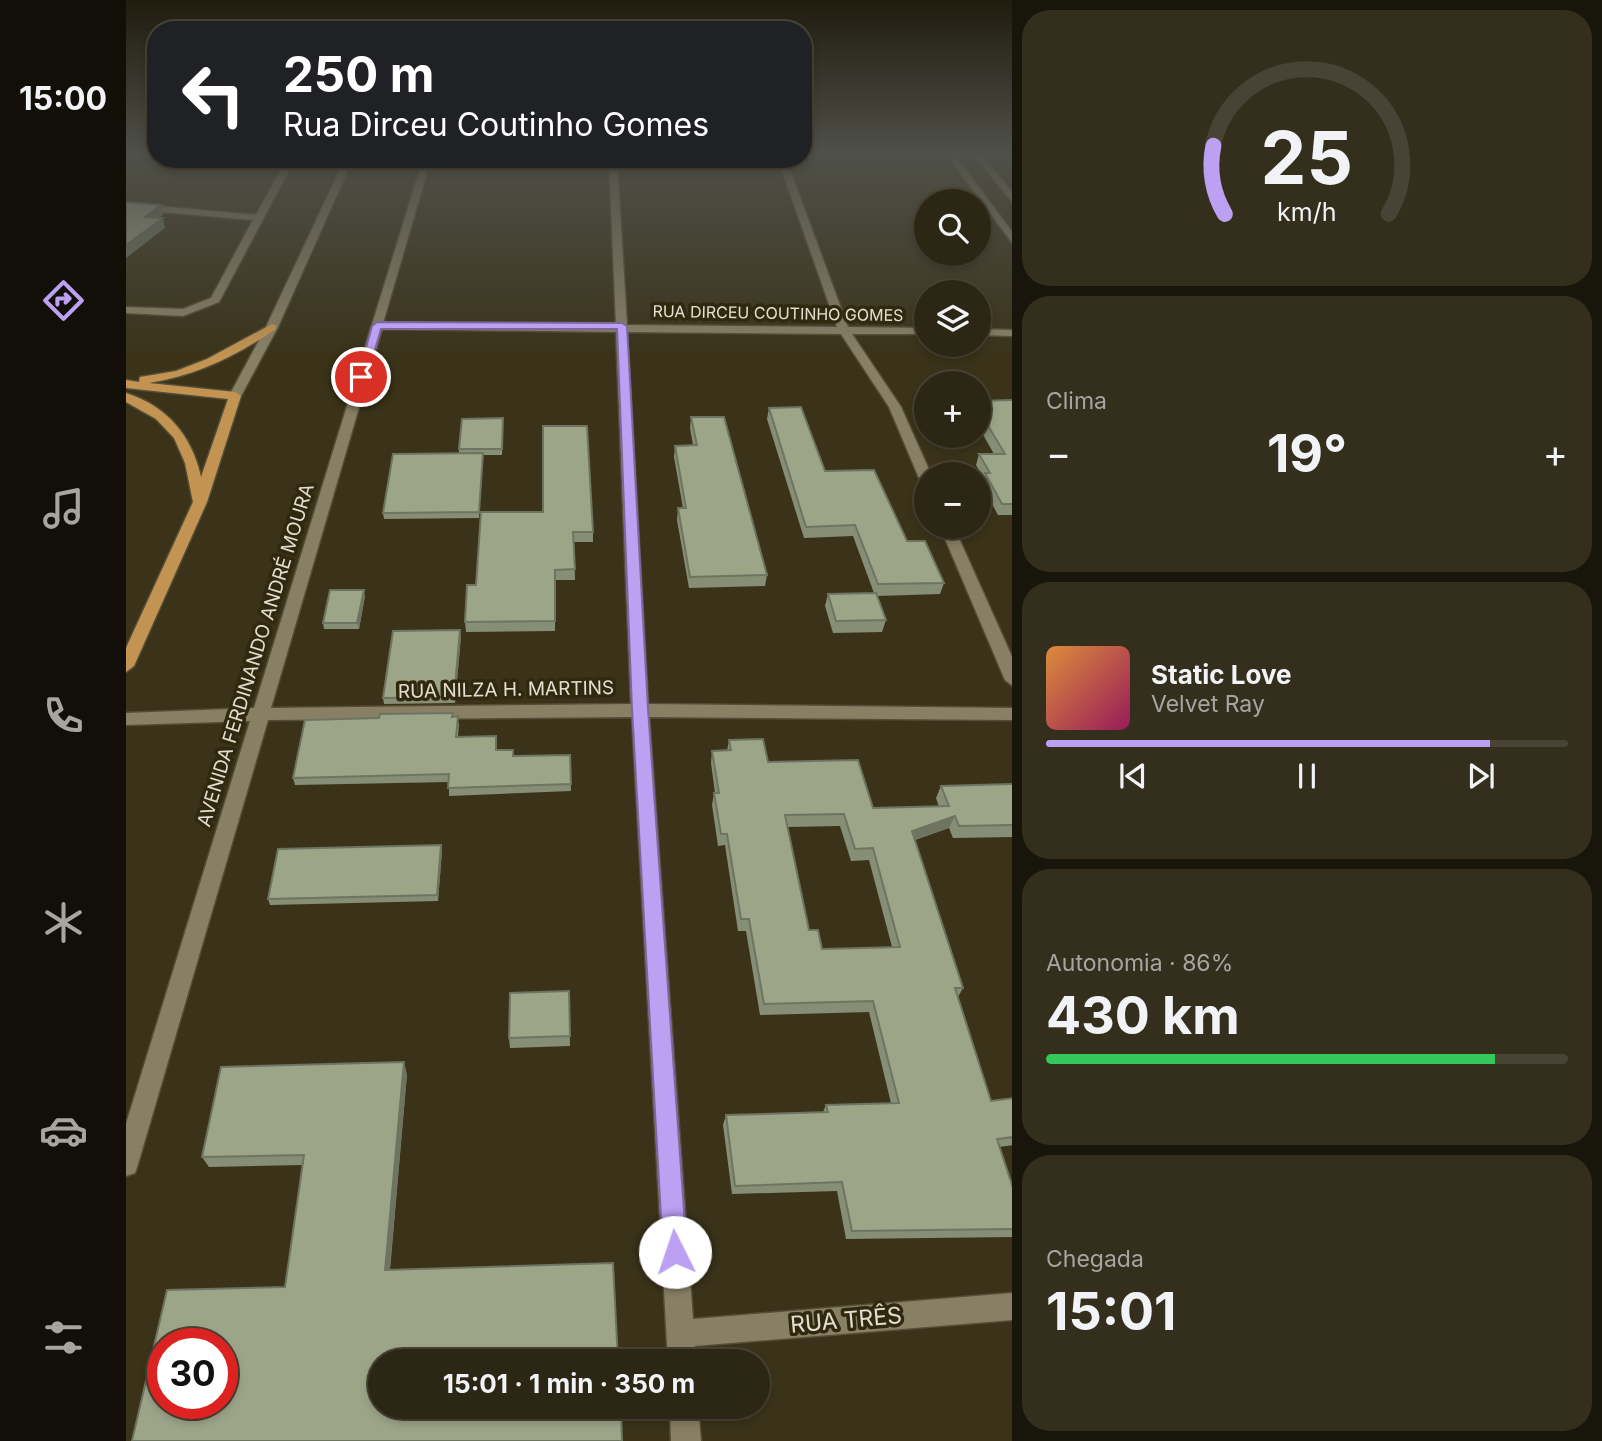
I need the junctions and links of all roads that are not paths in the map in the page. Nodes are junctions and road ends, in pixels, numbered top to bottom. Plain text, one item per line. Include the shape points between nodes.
1 (257, 221) edge
2 (320, 221) edge
3 (408, 221) edge
4 (616, 221) edge
5 (805, 221) edge
6 (998, 221) edge
7 (1012, 241) edge
8 (126, 310) edge
9 (377, 326) junction
10 (622, 326) junction
11 (272, 327) junction
12 (844, 330) junction
13 (914, 331) edge
14 (991, 332) edge
15 (1012, 333) edge
16 (126, 382) edge
17 (235, 396) junction
18 (126, 397) edge
19 (919, 462) edge
20 (200, 502) junction
21 (952, 539) edge
22 (126, 666) edge
23 (1012, 680) edge
24 (640, 709) junction
25 (259, 713) junction
26 (1012, 714) edge
27 (126, 719) edge
28 (126, 1164) edge
29 (1012, 1306) edge
30 (680, 1334) junction
31 (681, 1349) edge
32 (685, 1419) edge
33 (687, 1441) edge

1 - 8 street via 215,300 199,311
2 - 11 street
3 - 9 street, AVENIDA FERDINANDO ANDRÉ MOURA
4 - 10 street
5 - 12 street
6 - 7 street
9 - 10 street, RUA DIRCEU COUTINHO GOMES
9 - 25 street, AVENIDA FERDINANDO ANDRÉ MOURA
10 - 12 street, RUA DIRCEU COUTINHO GOMES
10 - 24 street
11 - 16 main road via 194,371
11 - 17 street
12 - 13 street, RUA DIRCEU COUTINHO GOMES
12 - 19 street via 895,407
14 - 15 street
16 - 17 main road
17 - 20 main road
18 - 20 main road via 181,433 192,458
20 - 22 main road
21 - 23 street
24 - 25 street, RUA NILZA H. MARTINS
24 - 26 street, RUA NILZA H. MARTINS
24 - 30 street
25 - 27 street, RUA NILZA H. MARTINS
25 - 28 street, AVENIDA FERDINANDO ANDRÉ MOURA
29 - 30 street, RUA TRÊS
30 - 31 street
32 - 33 street

